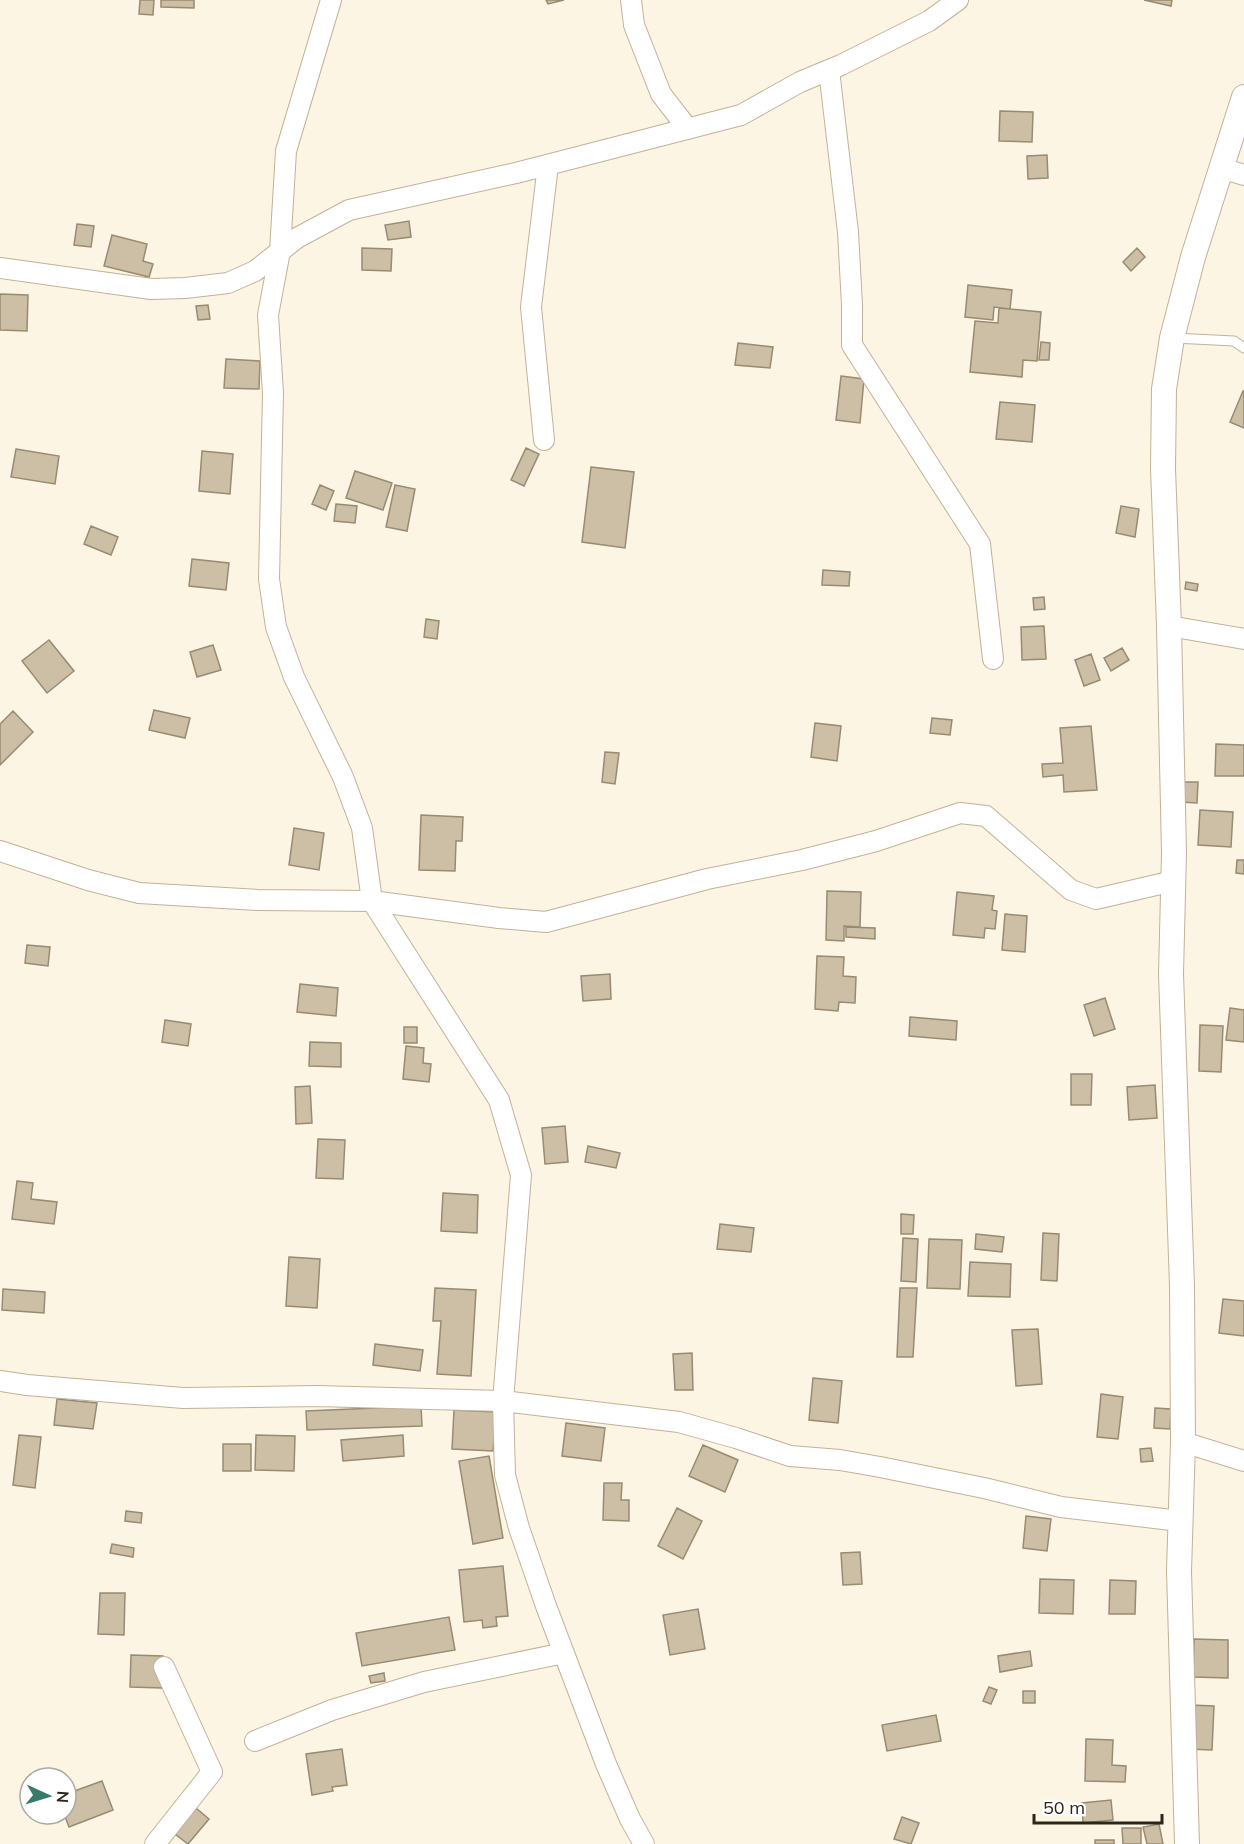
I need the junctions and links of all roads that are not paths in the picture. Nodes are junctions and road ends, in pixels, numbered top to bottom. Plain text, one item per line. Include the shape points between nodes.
1 (331, 0) edge
2 (631, 0) edge
3 (958, 0) edge
4 (829, 70) junction
5 (1244, 97) edge
6 (688, 129) junction
7 (548, 165) junction
8 (1233, 172) edge
9 (280, 251) junction
10 (0, 268) edge
11 (1172, 338) junction
12 (1244, 348) edge
13 (544, 440) dead end
14 (1169, 626) junction
15 (1244, 639) edge
16 (993, 658) dead end
17 (0, 851) edge
18 (1173, 881) junction
19 (372, 901) junction
20 (0, 1381) edge
21 (503, 1401) junction
22 (1183, 1442) junction
23 (1244, 1461) edge
24 (1180, 1521) junction
25 (564, 1653) junction
26 (164, 1667) dead end
27 (255, 1741) dead end
28 (155, 1844) edge
29 (644, 1844) edge
30 (1187, 1844) edge

1 - 9 street via 286,152
2 - 6 street via 634,25 662,94
3 - 4 street via 928,21
4 - 6 street via 741,115
4 - 16 street via 848,232 852,345 980,544
5 - 8 street
6 - 7 street
7 - 9 street via 349,210
7 - 13 street via 531,307
8 - 11 street via 1192,257
9 - 10 street via 255,271 228,282 185,288 151,289
9 - 19 street via 268,315 273,393 270,589 276,627 294,677 343,777 362,828
11 - 12 lane via 1234,341
11 - 14 street via 1164,388 1162,468
14 - 15 street
14 - 18 street
17 - 19 street via 139,893
18 - 19 street via 1096,899 1071,890 986,816 960,813 802,860 707,879 546,922
18 - 22 street via 1171,974
19 - 21 street via 499,1101 521,1175
20 - 21 street via 183,1398 317,1396
21 - 24 street via 679,1422 790,1456 902,1471 1061,1507
21 - 25 street via 505,1475 510,1499
22 - 23 street
22 - 24 street
24 - 30 street
25 - 27 street via 424,1682 332,1710
25 - 29 street via 606,1764
26 - 28 street via 212,1772

